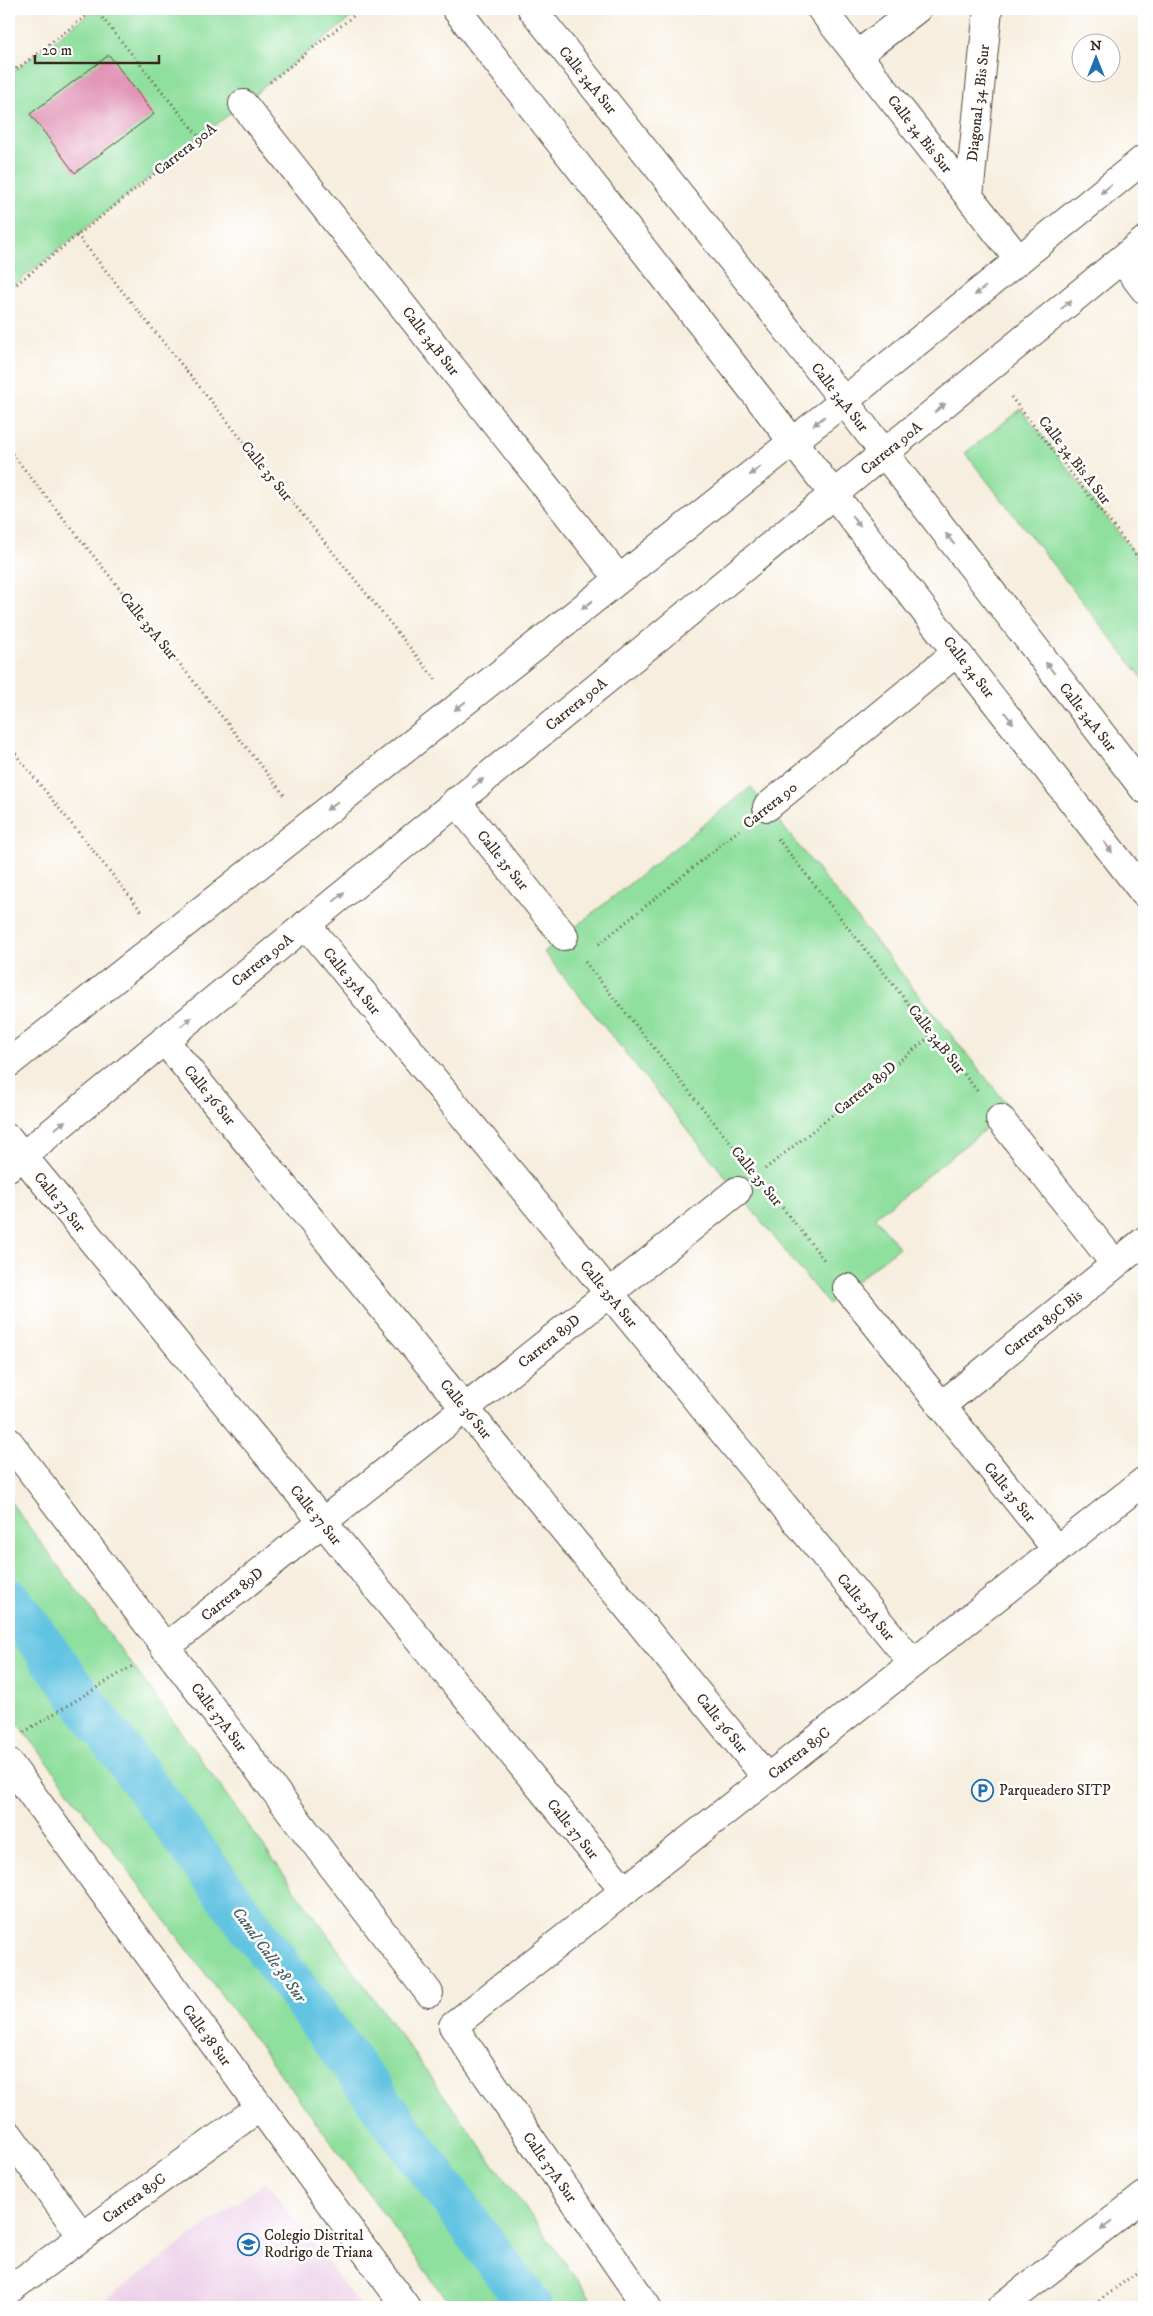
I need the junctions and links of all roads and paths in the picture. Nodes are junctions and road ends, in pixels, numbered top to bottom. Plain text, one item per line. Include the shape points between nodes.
1 (95, 9) edge
2 (362, 9) edge
3 (456, 9) edge
4 (532, 9) edge
5 (821, 9) edge
6 (917, 9) edge
7 (988, 9) edge
8 (857, 55) junction
9 (9, 60) edge
10 (16, 69) junction
11 (9, 75) edge
12 (243, 104) junction
13 (200, 138) junction
14 (1144, 159) edge
15 (969, 196) junction
16 (77, 235) junction
17 (1144, 241) edge
18 (1019, 260) junction
19 (1122, 260) junction
20 (1144, 289) edge
21 (9, 290) edge
22 (988, 369) junction
23 (844, 401) junction
24 (794, 441) junction
25 (9, 450) edge
26 (884, 454) junction
27 (835, 494) junction
28 (1144, 565) edge
29 (619, 579) junction
30 (957, 652) junction
31 (458, 707) junction
32 (9, 746) edge
33 (1144, 789) edge
34 (456, 802) junction
35 (762, 811) junction
36 (308, 825) junction
37 (1144, 894) edge
38 (306, 924) junction
39 (564, 936) joint
40 (164, 939) junction
41 (582, 958) junction
42 (933, 1034) junction
43 (164, 1040) junction
44 (9, 1063) edge
45 (1000, 1119) joint
46 (13, 1154) edge
47 (747, 1183) junction
48 (1144, 1241) edge
49 (1115, 1264) junction
50 (847, 1288) joint
51 (609, 1293) junction
52 (942, 1406) junction
53 (465, 1408) junction
54 (9, 1442) edge
55 (1144, 1481) edge
56 (322, 1522) junction
57 (1057, 1550) junction
58 (165, 1648) junction
59 (913, 1663) junction
60 (133, 1666) dead end
61 (24, 1732) dead end
62 (9, 1763) edge
63 (767, 1778) junction
64 (624, 1891) junction
65 (429, 1993) dead end
66 (453, 2026) joint
67 (260, 2107) junction
68 (9, 2135) edge
69 (1144, 2196) edge
70 (82, 2236) junction
71 (1144, 2268) edge
72 (9, 2290) edge
73 (406, 2307) edge
74 (647, 2307) edge
75 (1002, 2307) edge
76 (1091, 2307) edge

1 - 10 path
1 - 13 path
2 - 12 path, Carrera 90A
3 - 24 street
4 - 23 street, Calle 34A Sur
5 - 8 street, Calle 34 Bis Sur
6 - 8 street
7 - 15 street, Diagonal 34 Bis Sur
8 - 15 street, Calle 34 Bis Sur
9 - 10 path
10 - 11 path
12 - 13 path, Carrera 90A
12 - 29 street, Calle 34B Sur
13 - 16 path, Carrera 90A
14 -> 18 street
15 - 18 street, Calle 34 Bis Sur
16 - 21 path, Carrera 90A
16 - 31 path, Calle 35 Sur
17 - 19 street, Carrera 90A
18 -> 23 street
19 - 20 street
22 -> 19 street, Carrera 90A
26 -> 22 street, Carrera 90A
22 - 28 path, Calle 34 Bis A Sur
23 -> 24 street
23 - 26 street, Calle 34A Sur
24 - 27 street, Calle 34 Sur
24 -> 29 street
25 - 36 path, Calle 35A Sur
26 - 27 street, Carrera 90A
33 -> 26 street, Calle 34A Sur
27 -> 30 street, Calle 34 Sur
34 -> 27 street, Carrera 90A
29 -> 31 street
30 - 35 street, Carrera 90
30 -> 37 street, Calle 34 Sur
31 -> 36 street
32 - 40 path
38 -> 34 street, Carrera 90A
34 - 39 street, Calle 35 Sur
35 - 41 path, Carrera 90
35 - 42 path, Calle 34B Sur
36 - 40 street
43 -> 38 street, Carrera 90A
38 - 51 street, Calle 35A Sur
39 - 41 path, Calle 35 Sur
40 - 44 street
41 - 47 path, Calle 35 Sur
42 - 45 path, Calle 34B Sur
42 - 47 path, Carrera 89D
46 -> 43 street, Carrera 90A
43 - 53 street, Calle 36 Sur
45 - 49 street
46 - 56 street, Calle 37 Sur
47 - 50 path, Calle 35 Sur
47 - 51 street, Carrera 89D
48 - 49 street, Carrera 89C Bis
49 - 52 street, Carrera 89C Bis
50 - 52 street, Calle 35 Sur
51 - 53 street, Carrera 89D
51 - 59 street, Calle 35A Sur
52 - 57 street, Calle 35 Sur
53 - 56 street, Carrera 89D
53 - 63 street, Calle 36 Sur
54 - 58 street, Calle 37A Sur
55 - 57 street, Carrera 89C
56 - 58 street, Carrera 89D
56 - 64 street, Calle 37 Sur
57 - 59 street, Carrera 89C
58 - 65 street, Calle 37A Sur
59 - 63 street, Carrera 89C
60 - 61 path
62 - 67 street, Calle 38 Sur
63 - 64 street, Carrera 89C
64 - 66 street, Carrera 89C
66 - 74 street, Calle 37A Sur
67 - 70 street, Carrera 89C
67 - 73 street, Calle 38 Sur
68 - 70 street
69 -> 75 street
70 - 72 street, Carrera 89C
71 - 76 path

